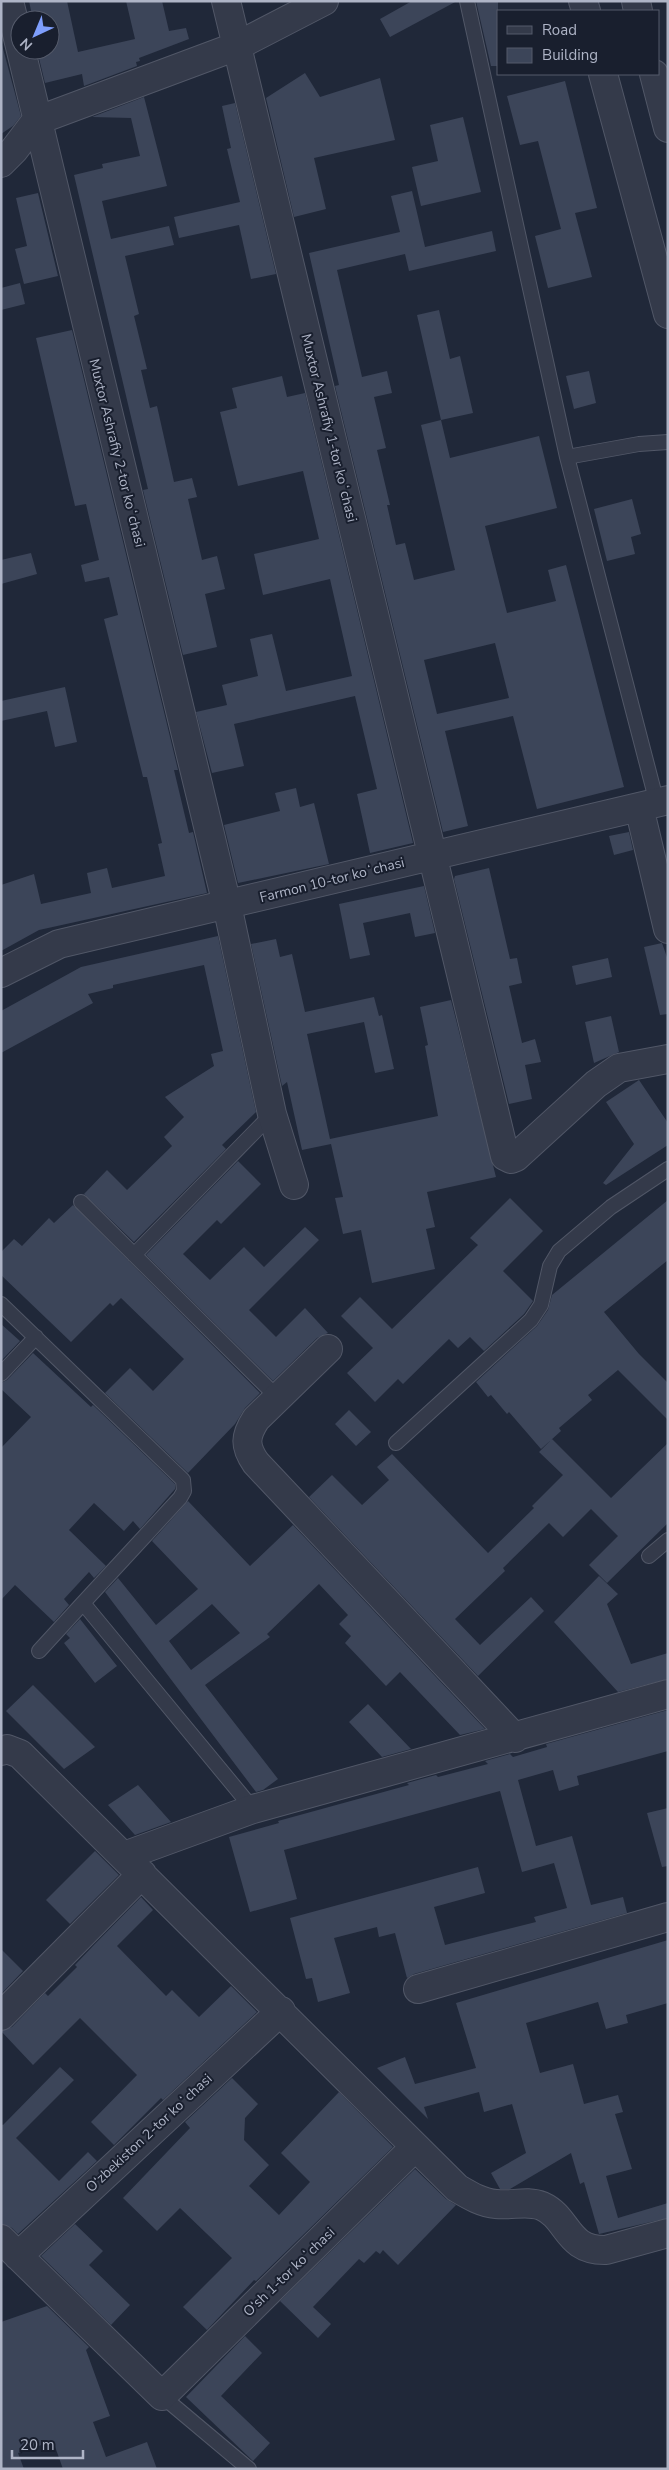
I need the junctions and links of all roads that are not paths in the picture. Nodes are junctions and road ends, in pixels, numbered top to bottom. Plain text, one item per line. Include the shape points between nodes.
1 (9, 1) edge
2 (226, 1) edge
3 (324, 1) edge
4 (467, 1) edge
5 (237, 46) junction
6 (603, 75) edge
7 (654, 75) edge
8 (36, 121) junction
9 (668, 128) edge
10 (1, 164) edge
11 (668, 314) edge
12 (668, 442) edge
13 (567, 457) junction
14 (654, 803) edge
15 (433, 855) junction
16 (227, 905) junction
17 (668, 929) edge
18 (1, 973) edge
19 (668, 1059) edge
20 (272, 1114) junction
21 (668, 1169) edge
22 (294, 1185) dead end
23 (81, 1202) dead end
24 (134, 1255) junction
25 (1, 1304) edge
26 (36, 1337) junction
27 (328, 1349) dead end
28 (1, 1374) edge
29 (277, 1397) junction
30 (396, 1443) dead end
31 (668, 1540) edge
32 (649, 1556) dead end
33 (83, 1604) junction
34 (39, 1651) dead end
35 (668, 1694) edge
36 (515, 1738) junction
37 (1, 1751) edge
38 (253, 1809) junction
39 (133, 1865) junction
40 (668, 1917) edge
41 (418, 1989) dead end
42 (281, 2011) junction
43 (1, 2016) edge
44 (416, 2147) junction
45 (668, 2233) edge
46 (9, 2248) edge
47 (162, 2396) junction
48 (249, 2469) edge

1 - 8 street, Muxtor Ashrafiy 2-tor koʻchasi
2 - 5 street, Muxtor Ashrafiy 1-tor koʻchasi
3 - 5 street
4 - 13 lane
5 - 8 street
5 - 15 street, Muxtor Ashrafiy 1-tor koʻchasi
6 - 11 street
7 - 9 street
8 - 10 street
8 - 16 street, Muxtor Ashrafiy 2-tor koʻchasi
12 - 13 lane
13 - 14 lane
14 - 15 street, Farmon 10-tor koʻchasi
14 - 17 street
15 - 16 street, Farmon 10-tor koʻchasi
15 - 19 street, Muxtor Ashrafiy 1-tor koʻchasi via 508,1158 516,1157 596,1084 619,1068
16 - 18 street, Farmon 10-tor koʻchasi via 59,944
16 - 20 street, Muxtor Ashrafiy 2-tor koʻchasi
20 - 22 street, Muxtor Ashrafiy 2-tor koʻchasi
20 - 24 lane
21 - 30 lane via 611,1207 559,1251 550,1266 541,1304 531,1320
23 - 24 lane
24 - 29 lane
25 - 26 lane
26 - 28 lane
26 - 33 lane via 183,1480 184,1491 180,1498
27 - 29 street
29 - 36 street via 248,1432 248,1451
31 - 32 lane
33 - 34 lane
33 - 38 lane
35 - 36 street
36 - 38 street
37 - 39 street via 7,1749 20,1754
38 - 39 street
39 - 42 street
39 - 43 street
40 - 41 street
42 - 44 street
42 - 46 street, O‘zbekiston 2-tor koʻchasi
44 - 45 street via 457,2188 475,2199 496,2204 524,2202 543,2206 575,2241 598,2250
44 - 47 street, O‘sh 1-tor koʻchasi
46 - 47 street
47 - 48 lane

